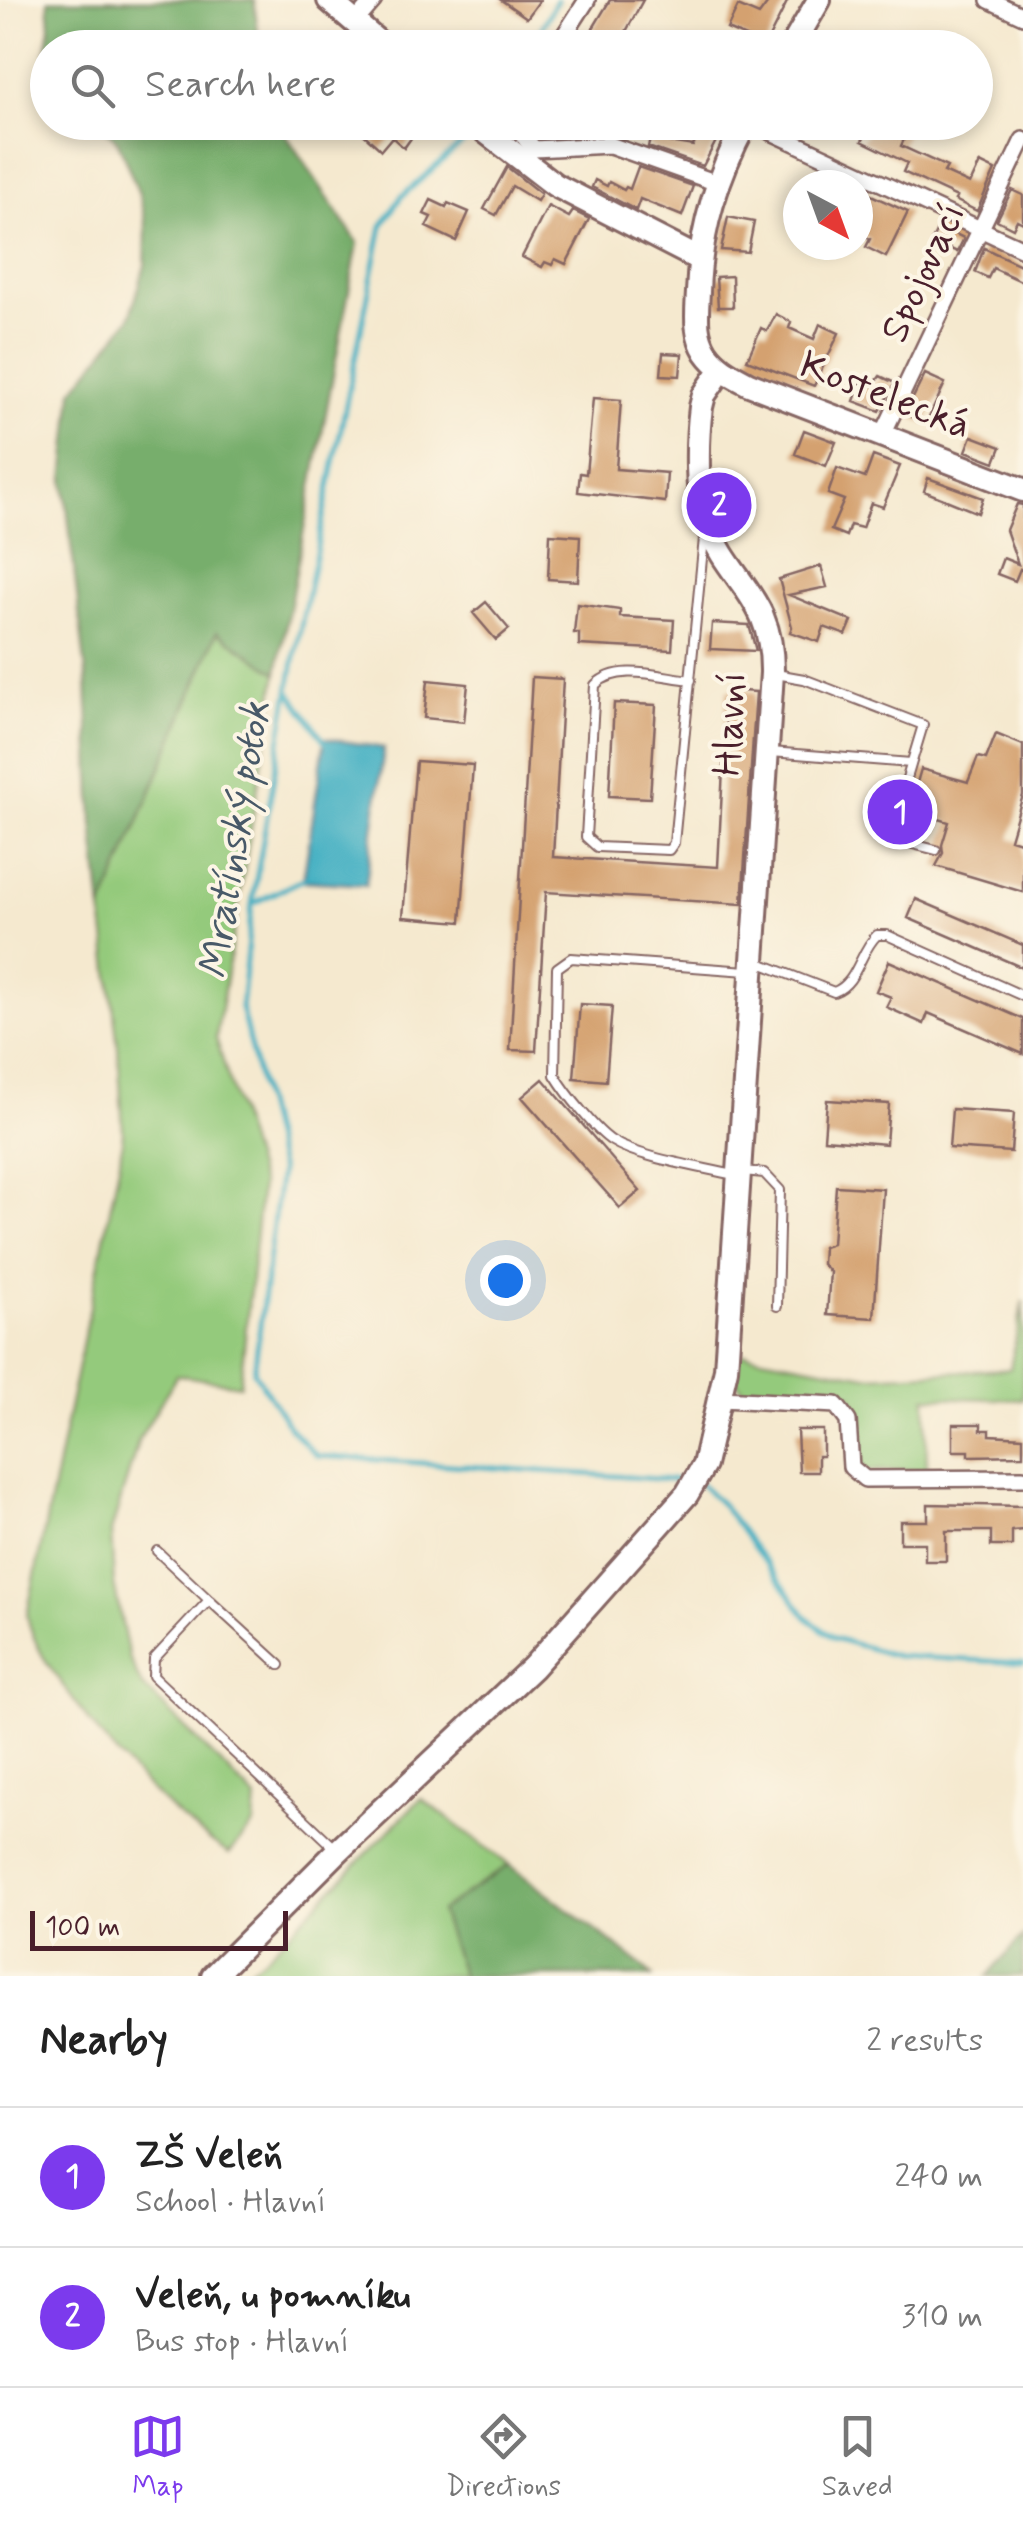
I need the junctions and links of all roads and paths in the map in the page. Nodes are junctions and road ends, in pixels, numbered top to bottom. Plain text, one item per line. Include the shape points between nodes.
1 (329, 0) edge
2 (374, 0) edge
3 (587, 0) edge
4 (819, 0) edge
5 (990, 0) edge
6 (1023, 16) edge
7 (356, 22) junction
8 (365, 30) edge
9 (568, 30) edge
10 (801, 30) edge
11 (503, 140) edge
12 (521, 140) edge
13 (739, 140) edge
14 (787, 140) edge
15 (1023, 140) edge
16 (528, 155) junction
17 (717, 183) junction
18 (980, 229) junction
19 (1023, 249) edge
20 (699, 259) junction
21 (722, 369) junction
22 (883, 434) junction
23 (1023, 490) edge
24 (706, 523) junction
25 (772, 673) junction
26 (691, 680) junction
27 (767, 752) junction
28 (911, 763) junction
29 (936, 850) dead end
30 (752, 966) junction
31 (1023, 996) edge
32 (738, 1174) junction
33 (777, 1306) dead end
34 (721, 1399) junction
35 (1023, 1478) edge
36 (157, 1551) dead end
37 (209, 1600) junction
38 (280, 1665) dead end
39 (338, 1851) junction
40 (214, 1976) edge

1 - 7 street
2 - 7 street
3 - 9 street
4 - 10 street
5 - 6 street
7 - 8 street
11 - 16 street
12 - 16 street
13 - 17 street
14 - 18 street
15 - 18 street, Spojovací
16 - 17 street via 610,145
16 - 20 street via 555,185
17 - 20 street
18 - 19 street
18 - 22 street, Spojovací
20 - 21 street via 698,331
21 - 22 street, Kostelecká
21 - 24 street, Hlavní via 704,395 700,419
22 - 23 street, Kostelecká
24 - 25 street, Hlavní via 761,610
24 - 26 lane
25 - 27 street, Hlavní
25 - 28 lane via 804,679 922,726
26 - 26 lane via 617,672 594,685 590,844 668,850 674,843
27 - 28 lane
27 - 30 street, Hlavní
28 - 29 lane via 895,818 896,840
30 - 31 lane via 834,992 850,982 870,942 886,935
30 - 32 street, Hlavní
30 - 32 lane via 571,958 557,968 555,1075 601,1131 629,1149
32 - 33 lane via 764,1173 780,1190
32 - 34 street, Hlavní
34 - 35 street via 836,1405 848,1421 851,1467 866,1479
34 - 39 street, Hlavní via 704,1465 687,1494 533,1667
36 - 37 lane
37 - 38 lane
37 - 39 lane via 154,1659 153,1676
39 - 40 street, Hlavní

